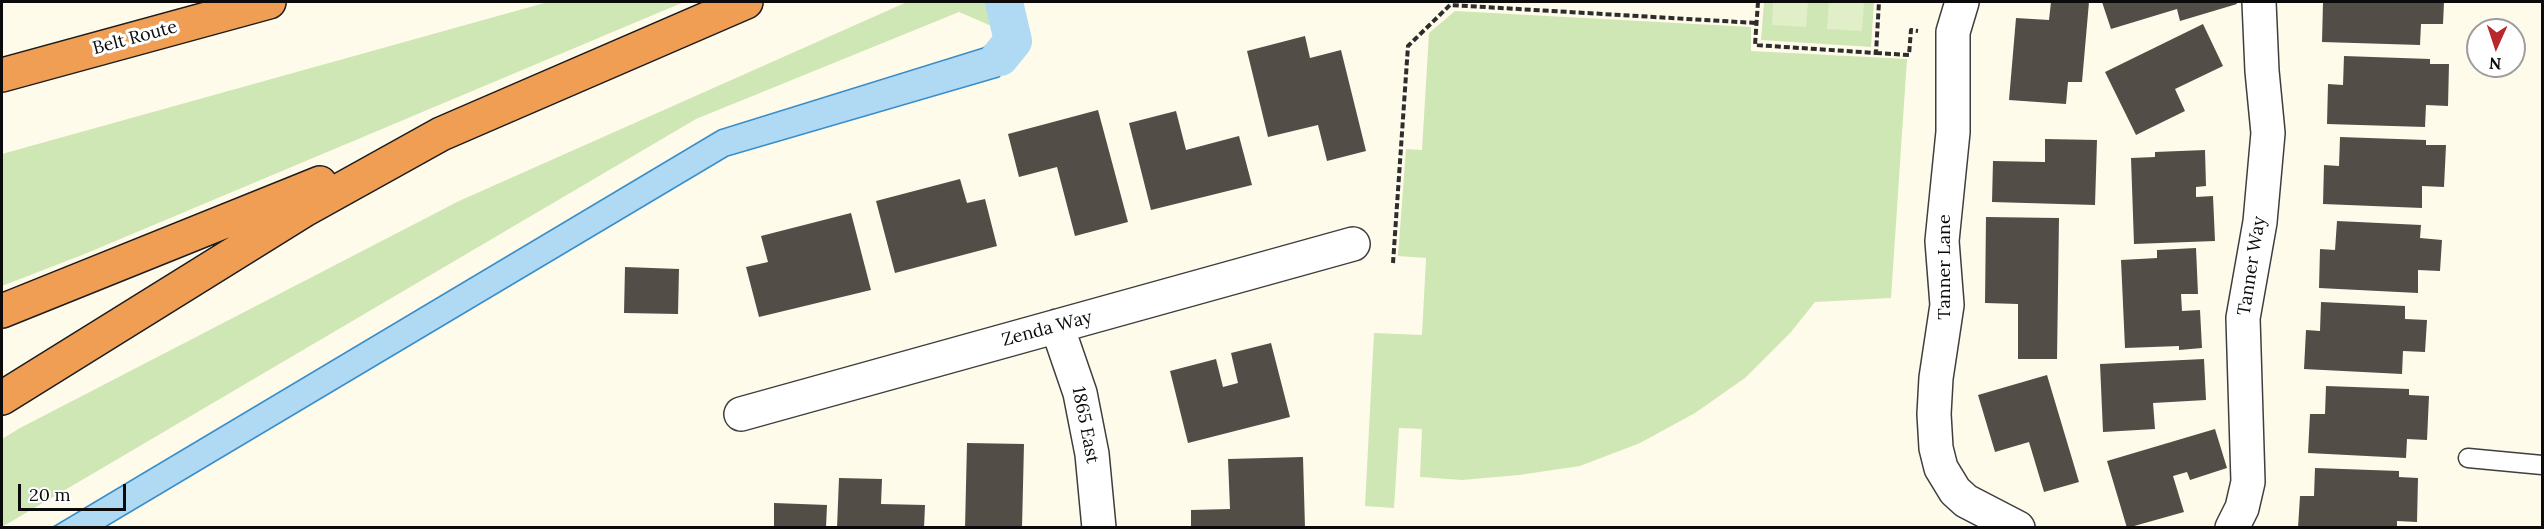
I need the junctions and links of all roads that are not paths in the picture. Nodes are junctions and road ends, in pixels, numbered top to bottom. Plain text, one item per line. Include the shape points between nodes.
1 (269, 2) edge
2 (746, 2) edge
3 (1962, 2) edge
4 (2259, 2) edge
5 (2, 75) edge
6 (441, 134) junction
7 (1353, 244) dead end
8 (2, 311) edge
9 (1057, 326) junction
10 (2, 398) edge
11 (741, 414) dead end
12 (2468, 458) dead end
13 (2542, 465) edge
14 (1099, 528) edge
15 (2018, 528) edge
16 (2232, 528) edge

1 - 5 highway, Belt Route
2 - 6 highway
3 - 15 street, Tanner Lane via 1953,32 1953,132 1942,241 1947,305 1936,378 1936,448 1941,468 1955,491 1966,501
4 - 16 street, Tanner Way via 2268,133 2260,222 2243,318 2248,482
6 - 8 highway
6 - 10 highway via 306,210
7 - 9 street, Zenda Way
9 - 11 street, Zenda Way
9 - 14 street, 1865 East via 1080,393 1092,454
12 - 13 lane

